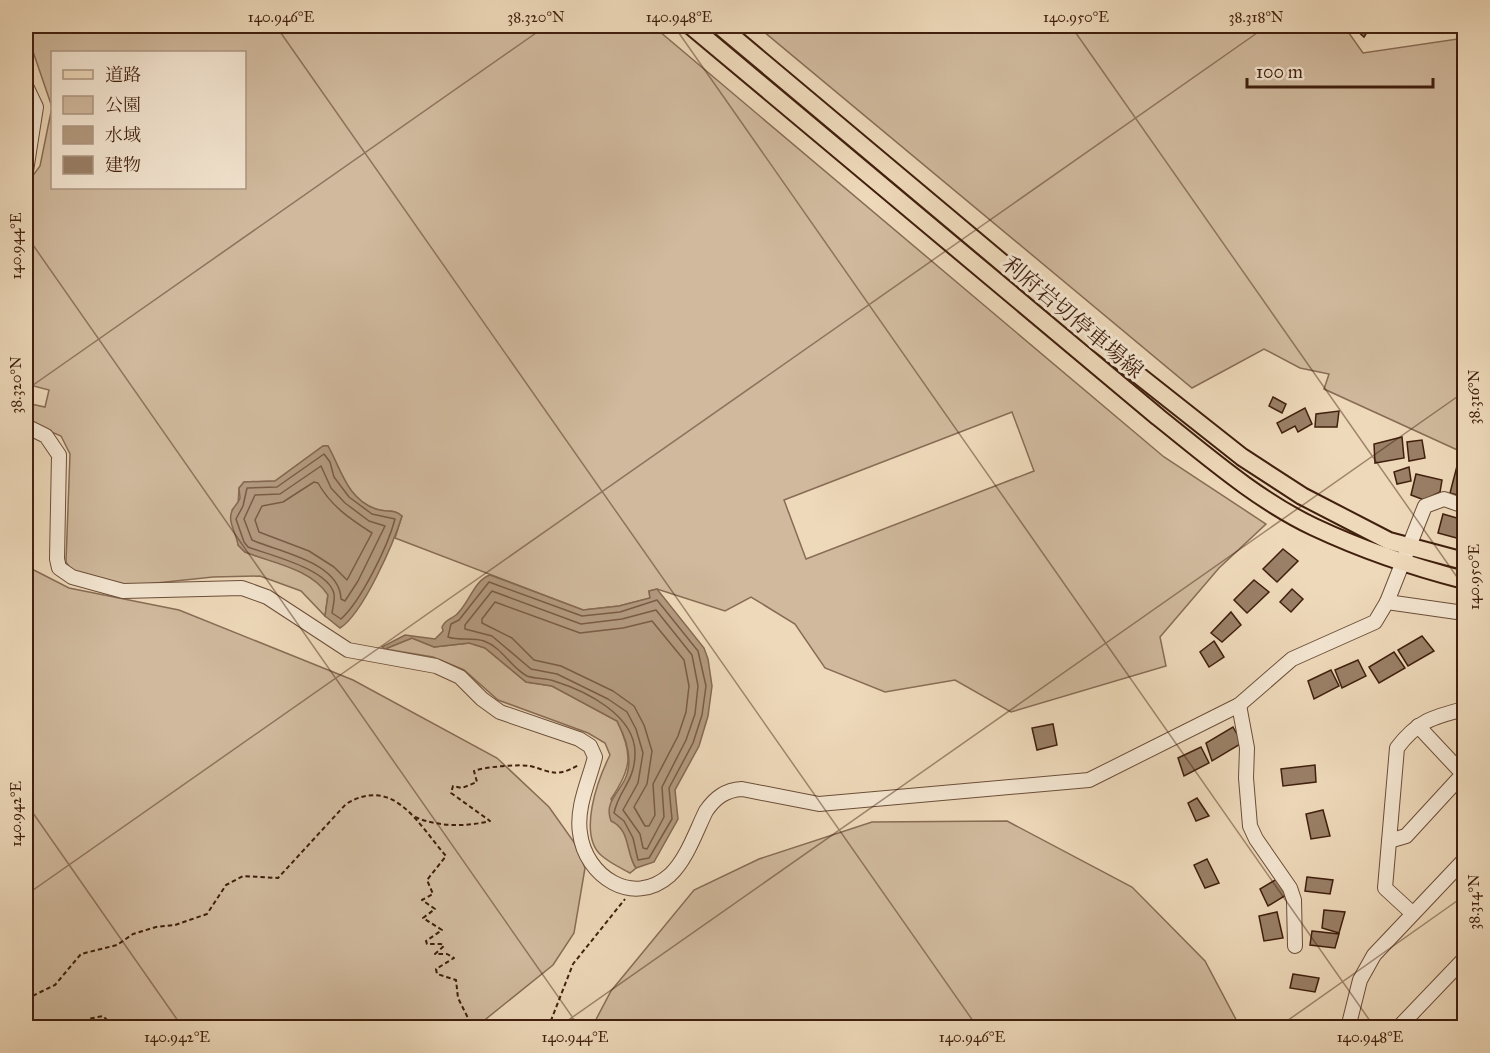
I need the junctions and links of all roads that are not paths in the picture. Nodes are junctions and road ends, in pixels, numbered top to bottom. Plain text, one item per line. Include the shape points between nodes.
1 (691, 26) edge
2 (720, 26) edge
3 (26, 86) edge
4 (26, 171) edge
5 (26, 426) edge
6 (1464, 506) edge
7 (1408, 546) junction
8 (1464, 561) edge
9 (1402, 562) junction
10 (1464, 580) edge
11 (1387, 602) junction
12 (1464, 613) edge
13 (1239, 705) junction
14 (1464, 710) edge
15 (1418, 726) junction
16 (1389, 841) junction
17 (1464, 860) edge
18 (1412, 913) junction
19 (1295, 946) dead end
20 (1464, 960) edge
21 (1348, 1028) edge
22 (1398, 1028) edge

1 - 9 main road, 利府岩切停車場線 via 1224,470 1313,527
2 - 7 main road, 利府岩切停車場線 via 1217,438 1311,501 1389,541
3 - 4 street via 36,107
5 - 13 street via 46,436 59,455 57,559 62,571 123,591 242,588 267,597 348,650 436,666 460,677 500,712 579,739 590,746 595,757 582,801 579,832 584,849 603,878 632,890 669,876 712,802 730,790 819,804 1089,780
6 - 7 street via 1444,499 1425,506
7 - 8 main road, 利府岩切停車場線
7 - 9 street
9 - 10 main road, 利府岩切停車場線
9 - 11 street
11 - 12 street
11 - 13 street via 1375,622 1292,658
13 - 19 street via 1247,748 1250,826 1290,888
14 - 15 street via 1429,718
15 - 16 street via 1397,748
15 - 16 street via 1463,774 1406,836
16 - 18 street via 1386,888
17 - 18 street
18 - 21 street via 1374,955 1360,980
20 - 22 street

